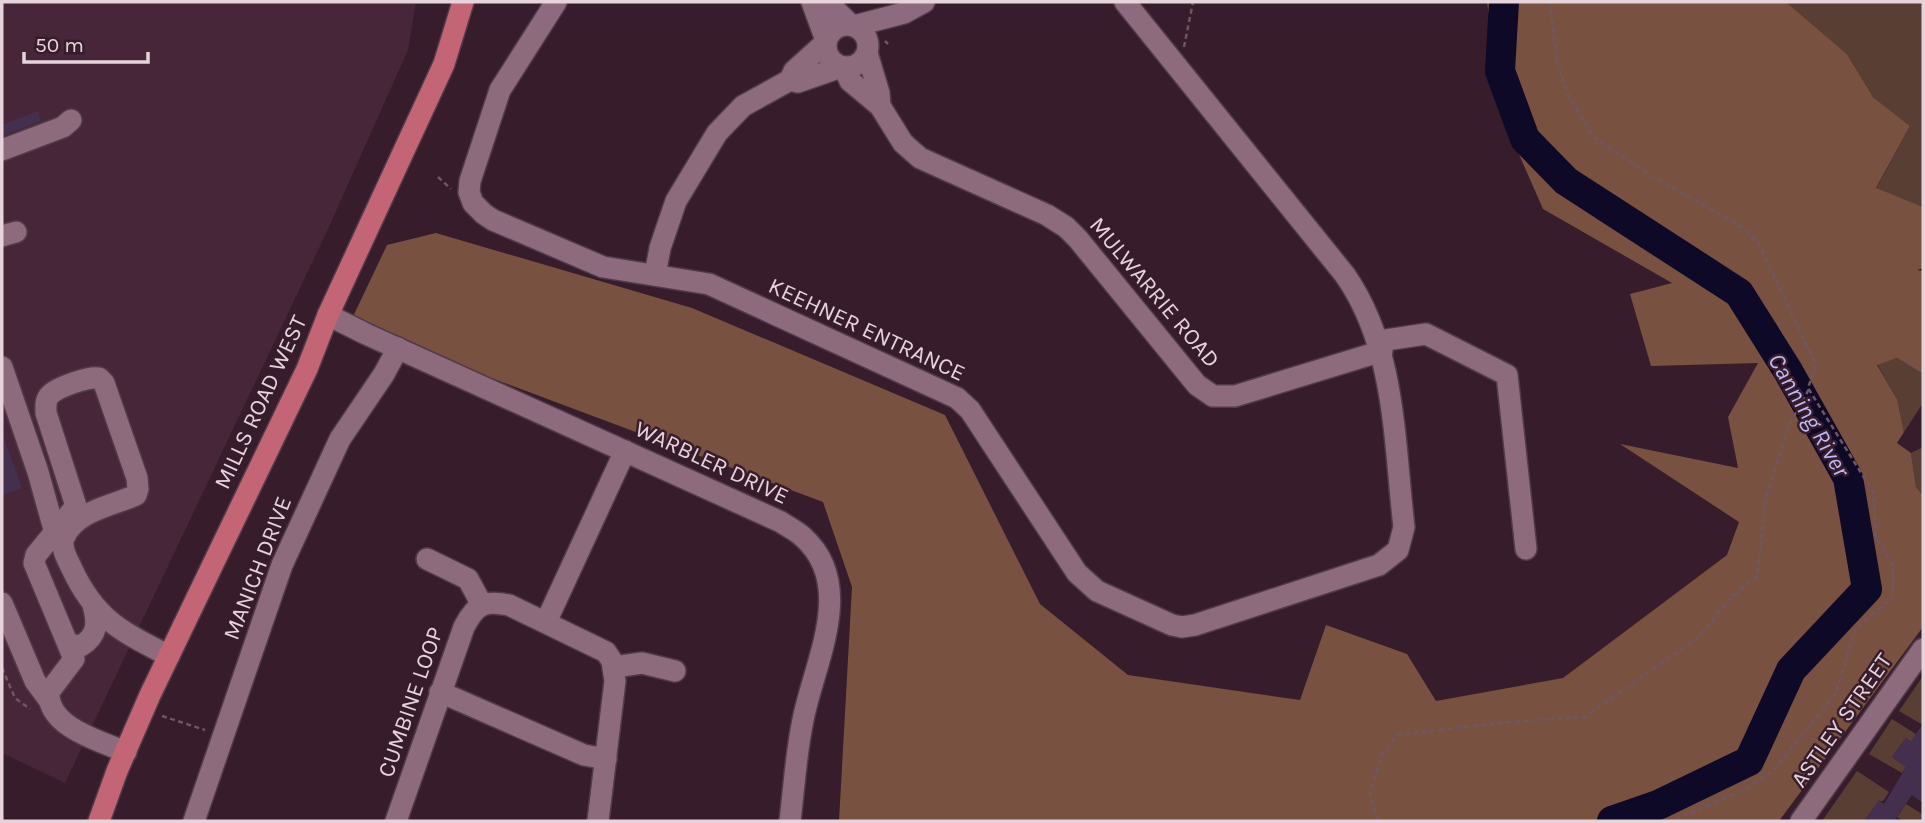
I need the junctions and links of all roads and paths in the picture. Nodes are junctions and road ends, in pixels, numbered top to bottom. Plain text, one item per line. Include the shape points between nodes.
1 (463, 2) edge
2 (556, 2) edge
3 (812, 2) edge
4 (827, 2) edge
5 (924, 2) edge
6 (1125, 2) edge
7 (1193, 2) edge
8 (1550, 2) edge
9 (904, 13) junction
10 (853, 26) junction
11 (826, 42) junction
12 (877, 47) junction
13 (1182, 51) dead end
14 (842, 68) junction
15 (790, 80) junction
16 (880, 106) junction
17 (71, 120) dead end
18 (2, 150) edge
19 (438, 177) dead end
20 (456, 190) dead end
21 (655, 275) junction
22 (328, 315) junction
23 (1380, 346) junction
24 (398, 348) junction
25 (2, 367) edge
26 (1809, 390) junction
27 (53, 392) junction
28 (625, 451) junction
29 (95, 510) junction
30 (55, 533) junction
31 (1527, 549) dead end
32 (427, 559) dead end
33 (2, 603) edge
34 (93, 605) junction
35 (482, 605) junction
36 (546, 622) junction
37 (69, 644) junction
38 (1923, 649) edge
39 (169, 656) junction
40 (614, 667) junction
41 (675, 671) dead end
42 (440, 692) junction
43 (49, 700) junction
44 (158, 715) dead end
45 (206, 731) dead end
46 (126, 752) junction
47 (606, 759) junction
48 (99, 821) edge
49 (194, 821) edge
50 (396, 821) edge
51 (598, 821) edge
52 (790, 821) edge
53 (1378, 821) edge
54 (1671, 821) edge
55 (1801, 821) edge

1 - 22 main road, MILLS ROAD WEST via 444,64
2 - 21 street, KEEHNER ENTRANCE via 500,90 470,181 470,195 484,214 542,241 603,267
3 - 11 street
4 - 10 street
5 - 9 street
6 - 23 street, KEEHNER ENTRANCE via 1345,275
7 - 13 path
8 - 26 path via 1557,61 1569,97 1594,138 1744,228 1759,244 1816,365
9 - 10 street
9 - 12 street
10 - 11 street via 836,27
10 - 12 street
11 - 14 street via 827,56
11 - 15 street
12 - 14 street via 860,63
12 - 16 street, MULWARRIE ROAD
14 - 15 street via 798,82
14 - 16 street, MULWARRIE ROAD via 850,81
15 - 21 street via 743,106 717,133 676,201
16 - 23 street, MULWARRIE ROAD via 895,134 920,158 1066,227 1197,386 1213,396 1235,397
17 - 18 street
19 - 20 path
21 - 23 street, KEEHNER ENTRANCE via 709,284 957,398 970,410 1077,573 1097,591 1182,627 1379,565 1398,550 1404,527
22 - 24 street, WARBLER DRIVE
22 - 39 main road, MILLS ROAD WEST via 307,369
23 - 31 street, MULWARRIE ROAD via 1426,334 1507,375
24 - 28 street, WARBLER DRIVE
24 - 49 street, MANICH DRIVE via 340,439 282,565
25 - 30 street
26 - 53 path via 1788,427 1766,498 1757,576 1697,638 1585,718 1397,735 1382,755 1370,793
26 - 54 path via 1873,492 1876,538 1893,565 1894,597 1856,628 1835,695 1772,772 1740,792
27 - 29 street
27 - 29 street via 90,377 104,383 138,489 136,495
27 - 30 street via 46,413 76,506
28 - 36 street
28 - 52 street, WARBLER DRIVE via 781,522 804,537 821,560 831,592 828,625 803,720
29 - 34 street via 83,517 63,542 78,582
30 - 37 street via 34,563
32 - 35 street via 468,579
33 - 43 street via 35,681
34 - 37 street via 96,629 92,637 81,646
34 - 39 street via 113,625
35 - 36 street via 509,605
35 - 42 street, CUMBINE LOOP via 464,627
36 - 40 street via 600,648
37 - 43 street via 73,663 49,692
38 - 55 street, ASTLEY STREET
39 - 46 main road, MILLS ROAD WEST
40 - 41 street via 642,663
40 - 47 street
42 - 47 street via 584,755
42 - 50 street, CUMBINE LOOP
43 - 46 street via 70,726
44 - 45 path
46 - 48 main road, MILLS ROAD WEST
47 - 51 street

